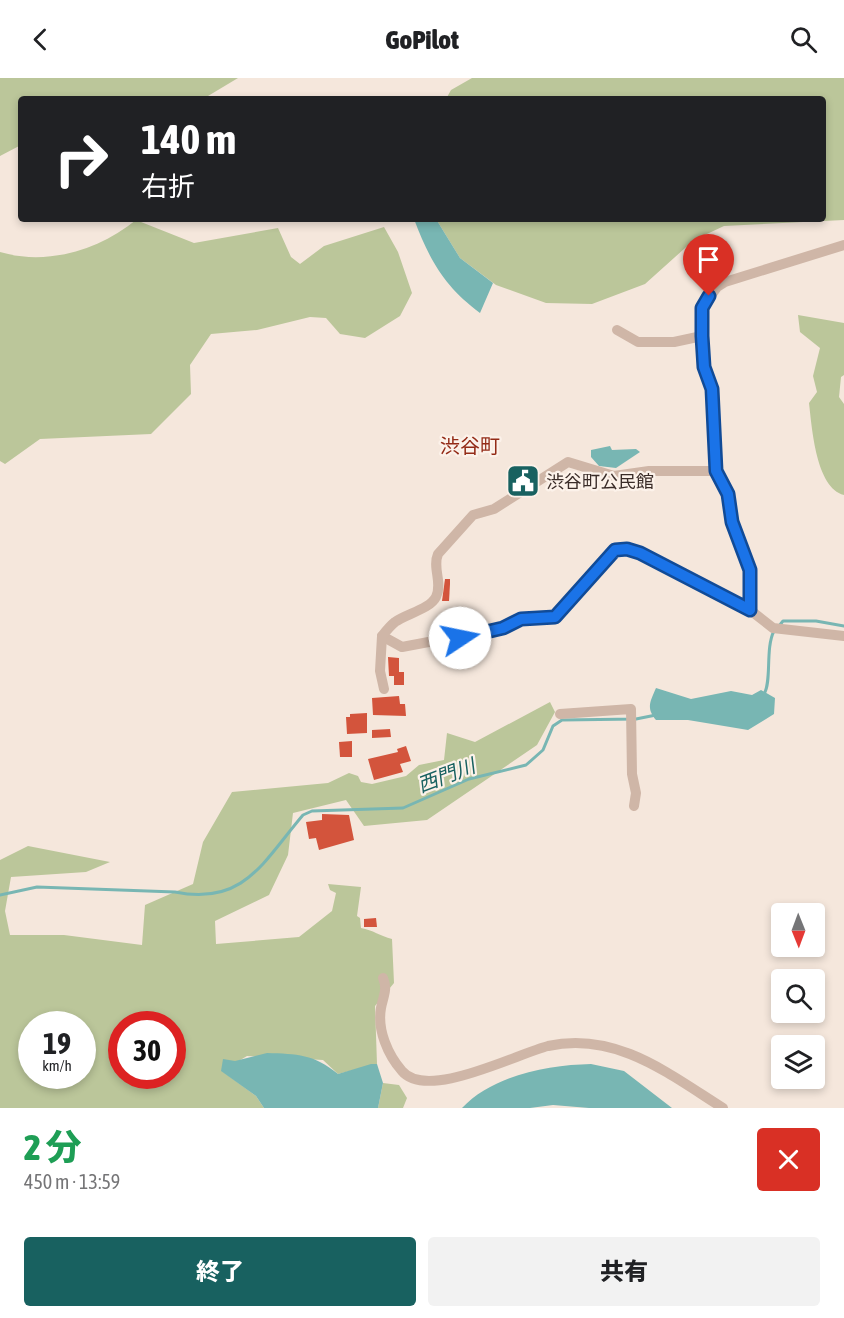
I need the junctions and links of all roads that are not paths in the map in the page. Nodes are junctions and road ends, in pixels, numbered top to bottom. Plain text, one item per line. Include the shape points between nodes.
1 (844, 245) edge
2 (617, 330) dead end
3 (702, 336) junction
4 (716, 471) junction
5 (750, 610) junction
6 (382, 636) junction
7 (844, 636) edge
8 (384, 689) dead end
9 (560, 714) dead end
10 (634, 806) dead end
11 (383, 978) dead end
12 (723, 1108) edge

1 - 3 street via 783,262 717,287 702,308
2 - 3 street via 638,342 674,342
3 - 4 street via 704,367 712,389
4 - 5 street via 728,494 732,522 750,570
4 - 6 street via 649,471 614,476 568,462 494,509 473,515 451,536 435,561 439,586 431,603 396,621
5 - 6 street via 627,549 615,550 555,617 521,619 503,628 402,647
5 - 7 street via 777,628
6 - 8 street via 380,671
9 - 10 street via 631,710
11 - 12 street via 386,985 380,1009 382,1036 402,1071 415,1081 448,1080 524,1053 583,1042 618,1048 647,1060

